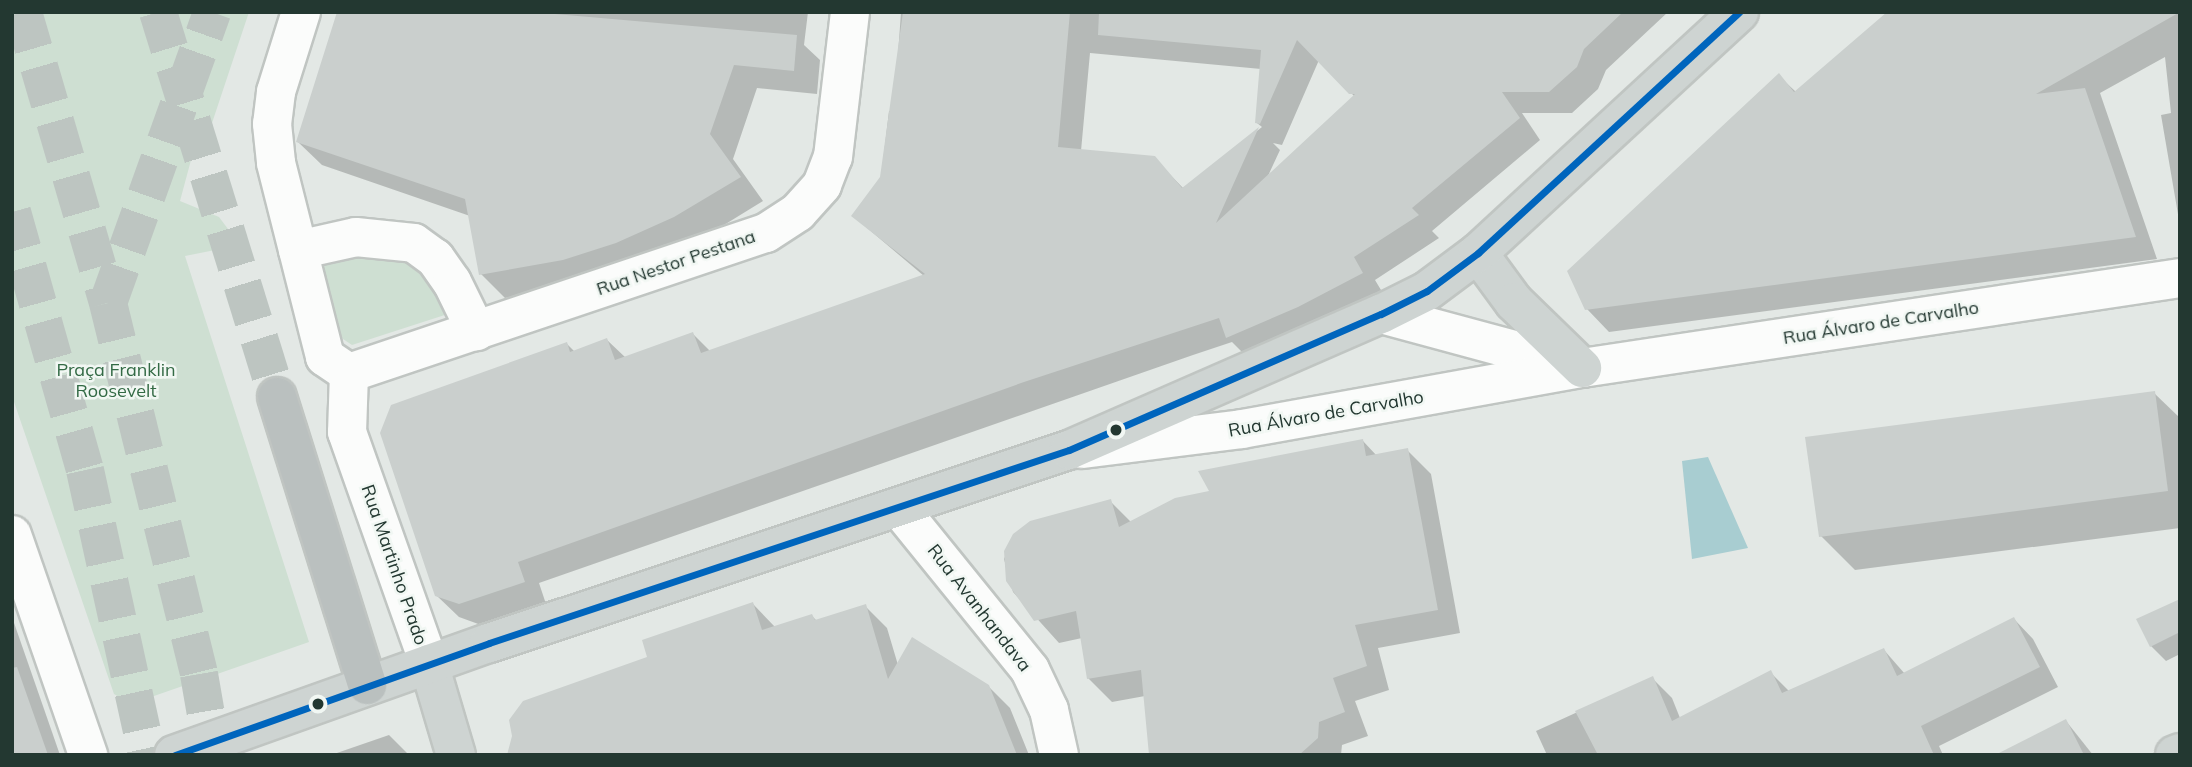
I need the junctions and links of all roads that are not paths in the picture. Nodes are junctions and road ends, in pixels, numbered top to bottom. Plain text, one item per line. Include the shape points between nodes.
1 (301, 12) edge
2 (850, 12) edge
3 (1739, 12) edge
4 (298, 250) junction
5 (1478, 253) junction
6 (2180, 278) edge
7 (1381, 314) junction
8 (476, 331) junction
9 (1582, 368) junction
10 (349, 373) junction
11 (277, 397) tunnel mouth
12 (1069, 450) junction
13 (899, 508) junction
14 (12, 535) edge
15 (429, 664) junction
16 (367, 685) junction
17 (88, 755) edge
18 (174, 755) edge
19 (456, 755) edge
20 (1059, 755) edge

1 - 4 street via 276,92 272,124 276,163
2 - 8 street, Rua Nestor Pestana via 833,157 822,185 798,212 766,233
3 - 5 main road
4 - 8 street via 356,237 414,243 435,258 452,282
4 - 10 street via 325,356
5 - 7 main road via 1427,291
5 - 9 main road via 1514,302
6 - 9 street, Rua Álvaro de Carvalho
7 - 9 street, Rua Álvaro de Carvalho
7 - 12 main road
8 - 10 street, Rua Nestor Pestana
9 - 12 street, Rua Álvaro de Carvalho via 1242,429
10 - 15 street, Rua Martinho Prado via 347,432
11 - 16 highway
12 - 13 main road
13 - 15 main road
13 - 20 street, Rua Avanhandava via 1030,670 1049,710
14 - 17 street
15 - 16 main road
15 - 19 main road, Rua Martinho Prado
16 - 18 main road

